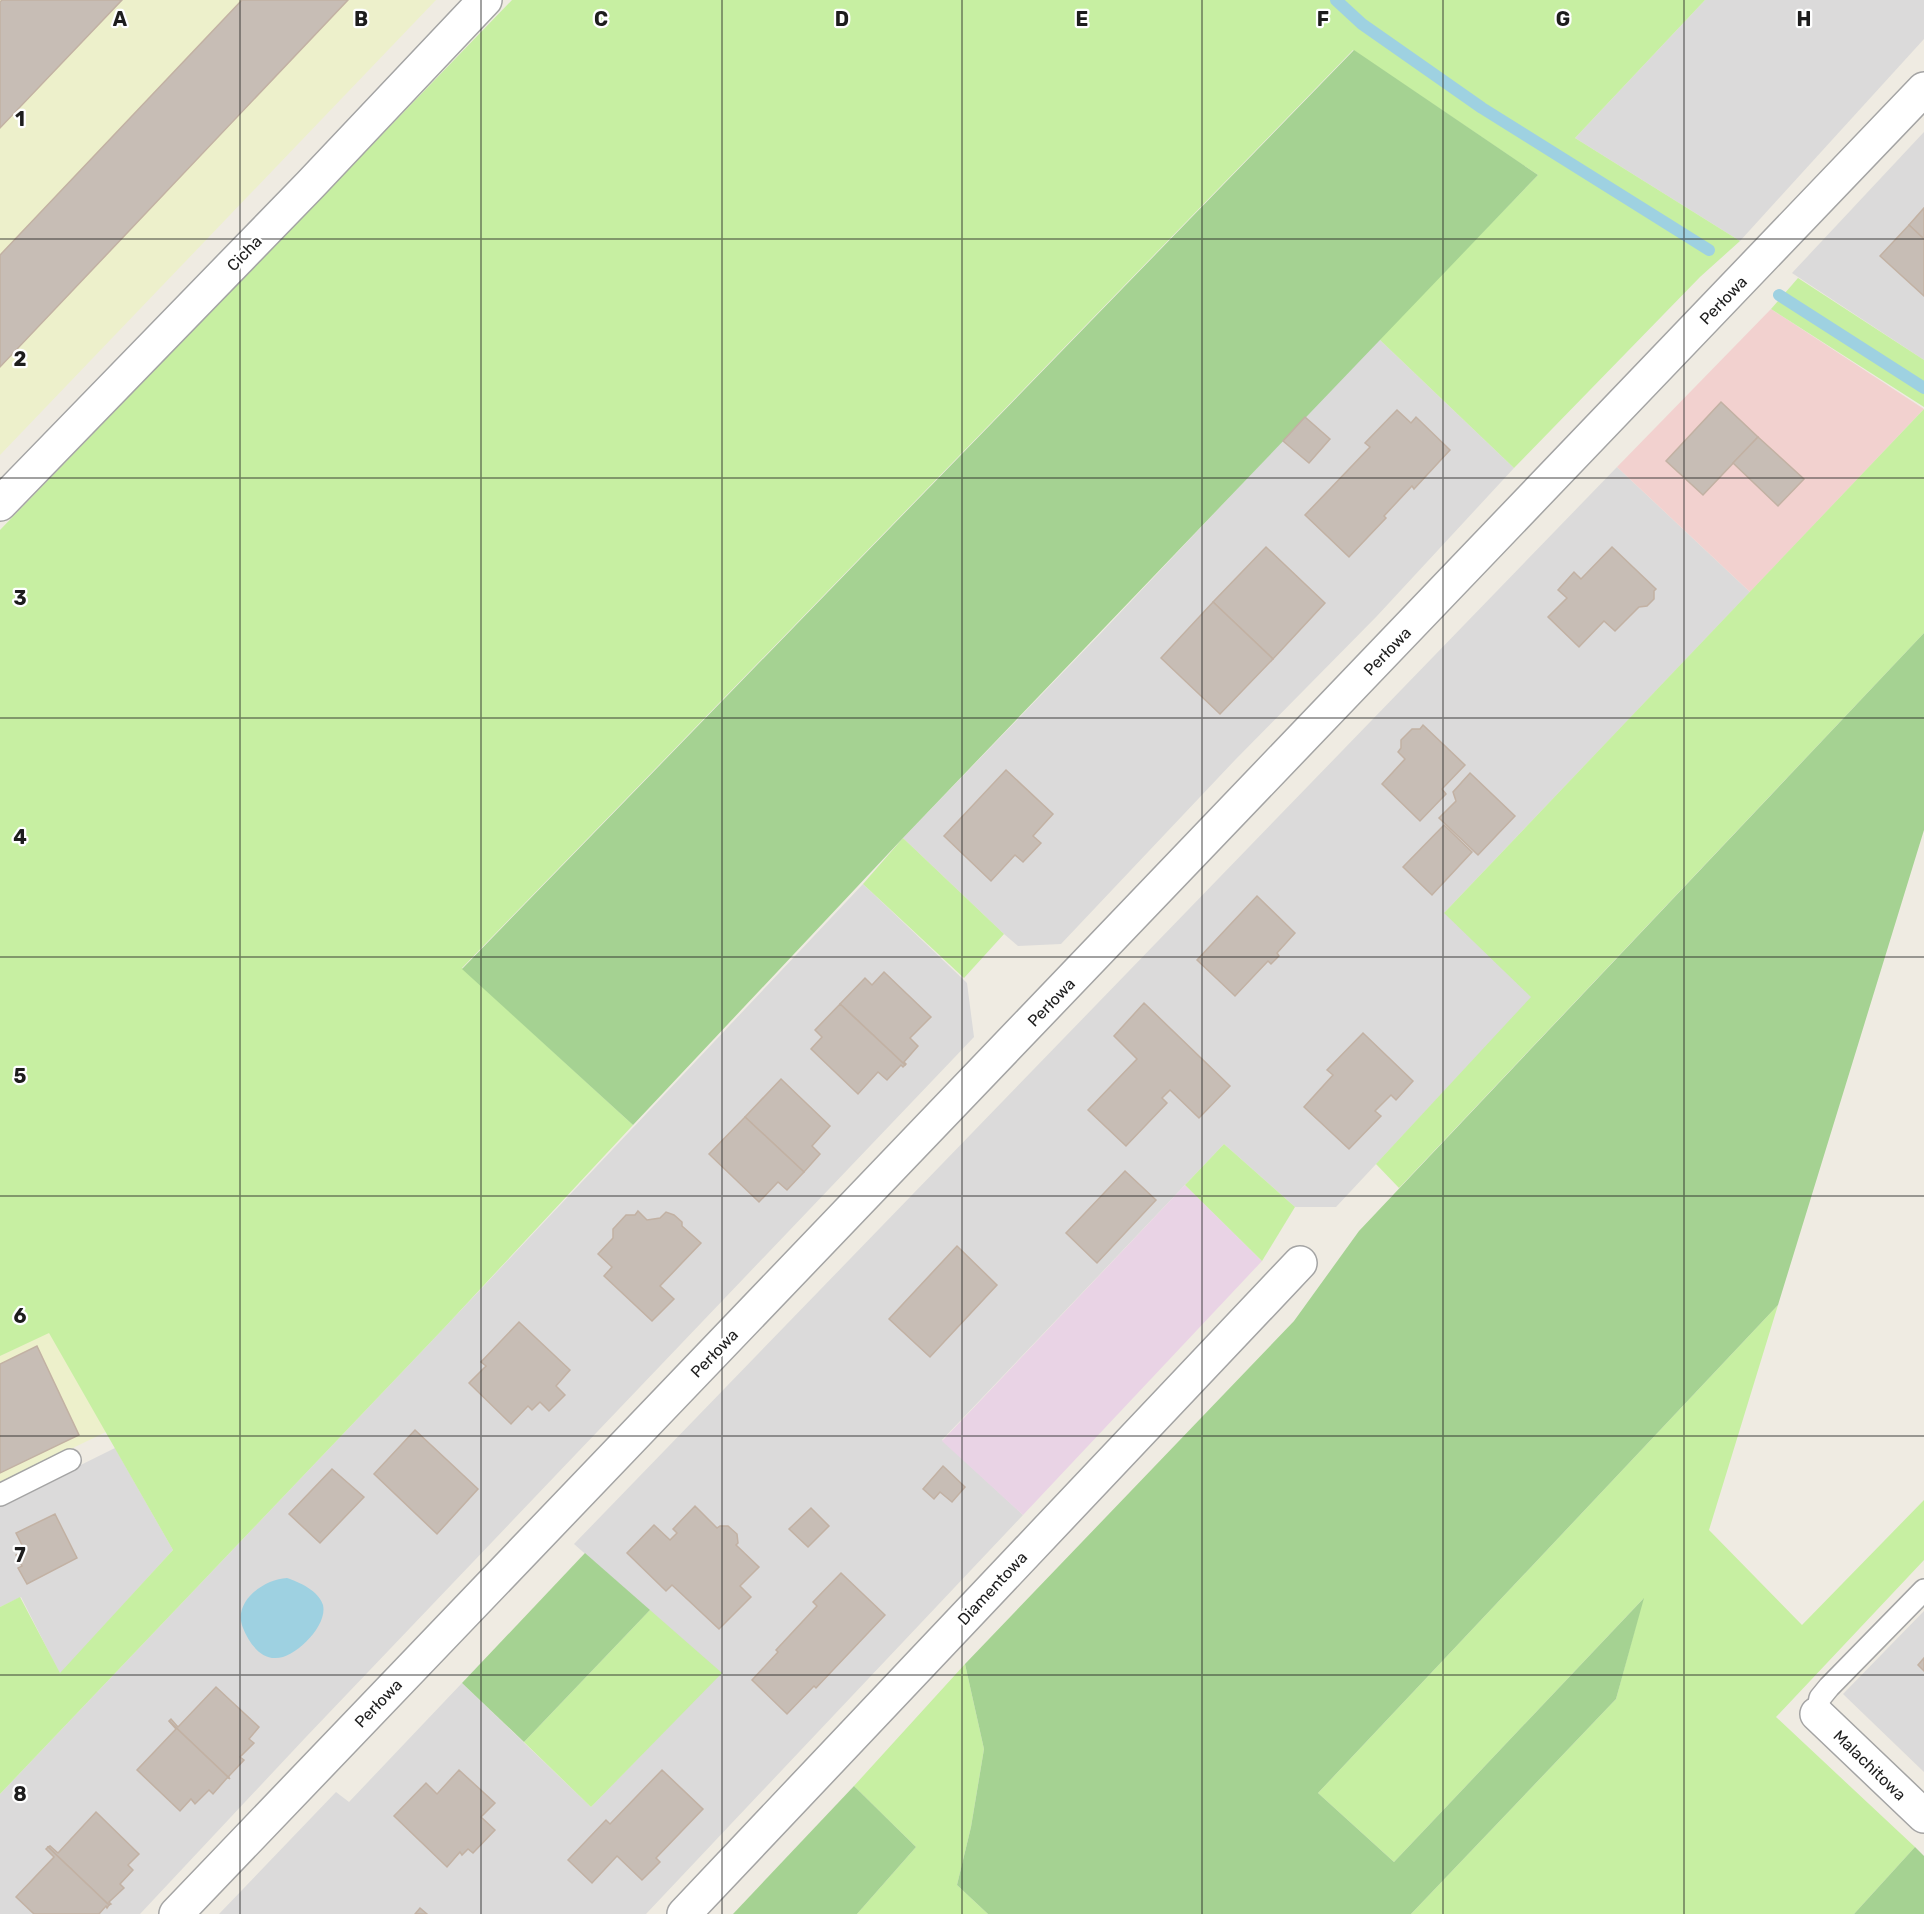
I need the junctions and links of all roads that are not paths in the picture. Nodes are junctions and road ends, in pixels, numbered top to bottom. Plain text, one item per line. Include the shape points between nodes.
1 (485, 0) edge
2 (1924, 89) edge
3 (0, 504) edge
4 (1300, 1263) dead end
5 (70, 1460) dead end
6 (0, 1495) edge
7 (1924, 1590) edge
8 (1817, 1714) joint
9 (1924, 1816) edge
10 (176, 1914) edge
11 (684, 1914) edge

1 - 3 street, Cicha
2 - 10 street, Perłowa
4 - 11 street, Diamentowa
5 - 6 lane
7 - 8 lane via 1829,1687 1820,1698
8 - 9 street, Malachitowa

